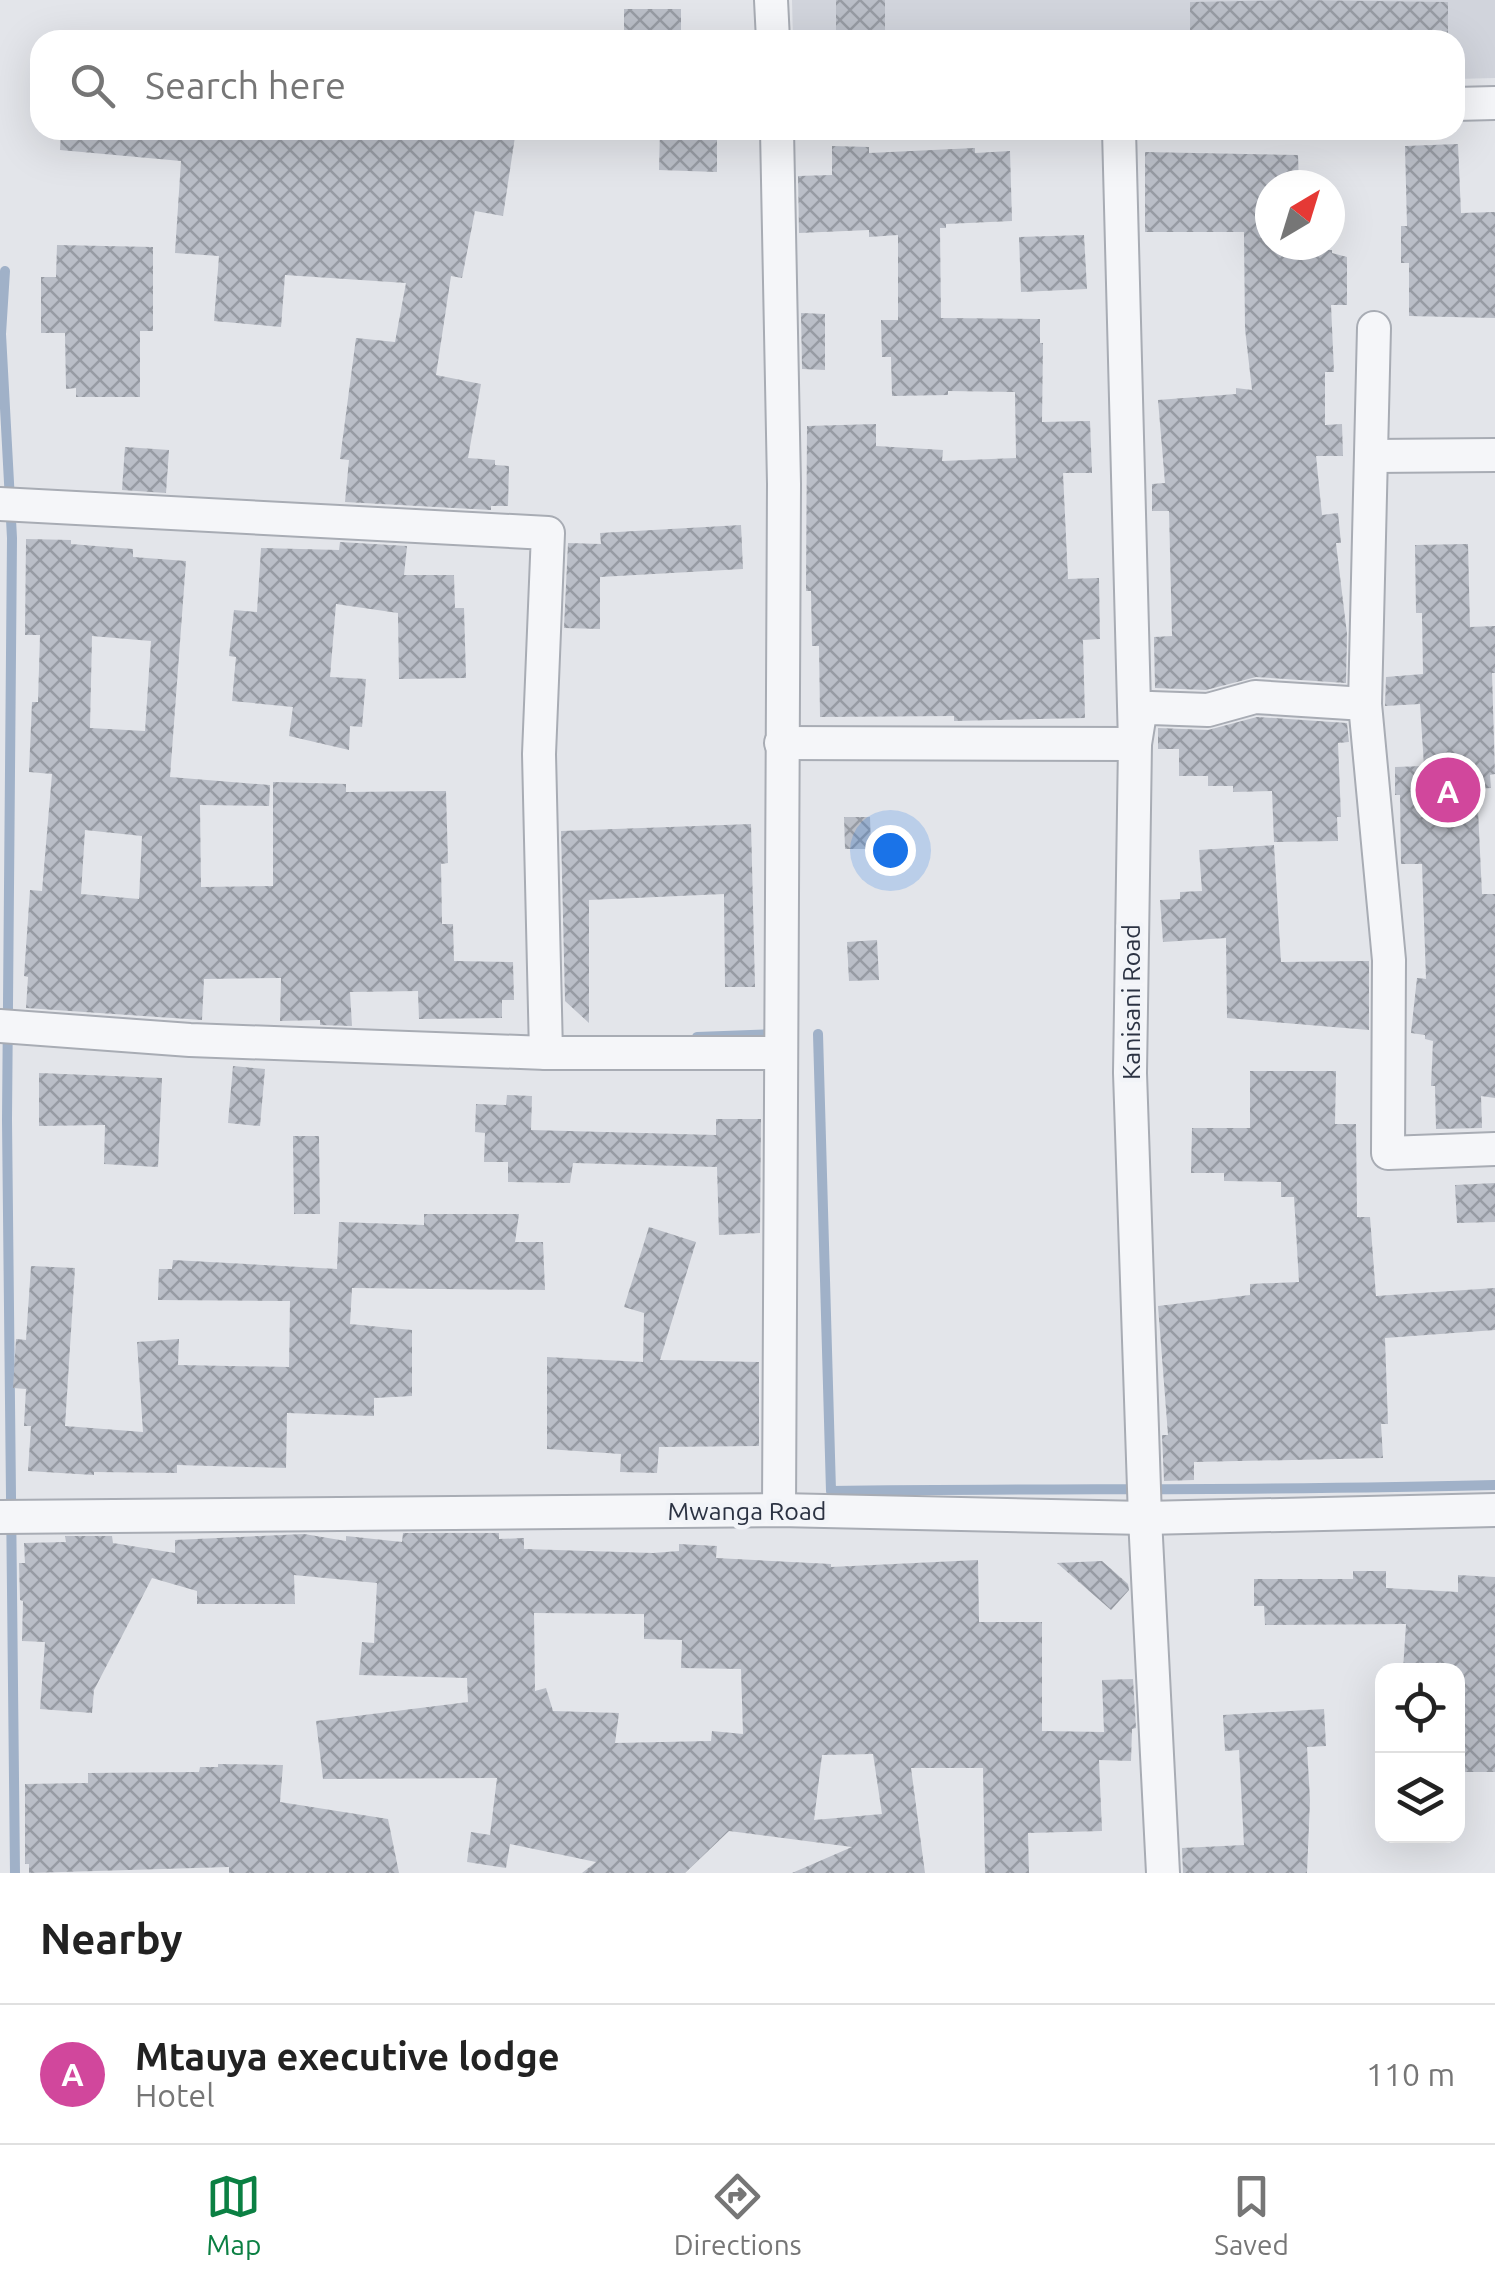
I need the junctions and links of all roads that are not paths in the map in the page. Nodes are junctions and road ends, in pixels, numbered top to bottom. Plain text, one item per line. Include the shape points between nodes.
1 (772, 0) edge
2 (773, 30) edge
3 (1495, 103) edge
4 (1465, 104) edge
5 (777, 140) edge
6 (1119, 140) edge
7 (1374, 328) dead end
8 (1495, 454) edge
9 (1372, 456) junction
10 (0, 504) edge
11 (1365, 704) junction
12 (781, 743) junction
13 (1134, 744) junction
14 (0, 1026) edge
15 (546, 1053) junction
16 (781, 1053) junction
17 (1495, 1149) edge
18 (779, 1510) junction
19 (1495, 1510) edge
20 (0, 1516) edge
21 (1145, 1518) junction
22 (1163, 1873) edge

1 - 2 street
3 - 4 street
5 - 12 street
6 - 13 street, Kanisani Road
7 - 9 street
8 - 9 street
9 - 11 street
10 - 15 street via 548,533 538,754
11 - 13 street via 1254,697 1208,710 1151,708 1140,713
11 - 17 street via 1390,960 1388,1153
12 - 13 street
12 - 16 street
13 - 21 street, Kanisani Road via 1130,1072
14 - 15 street
15 - 16 street
16 - 18 street
18 - 20 street, Mwanga Road
18 - 21 street, Mwanga Road
19 - 21 street, Mwanga Road
21 - 22 street, Kanisani Road

